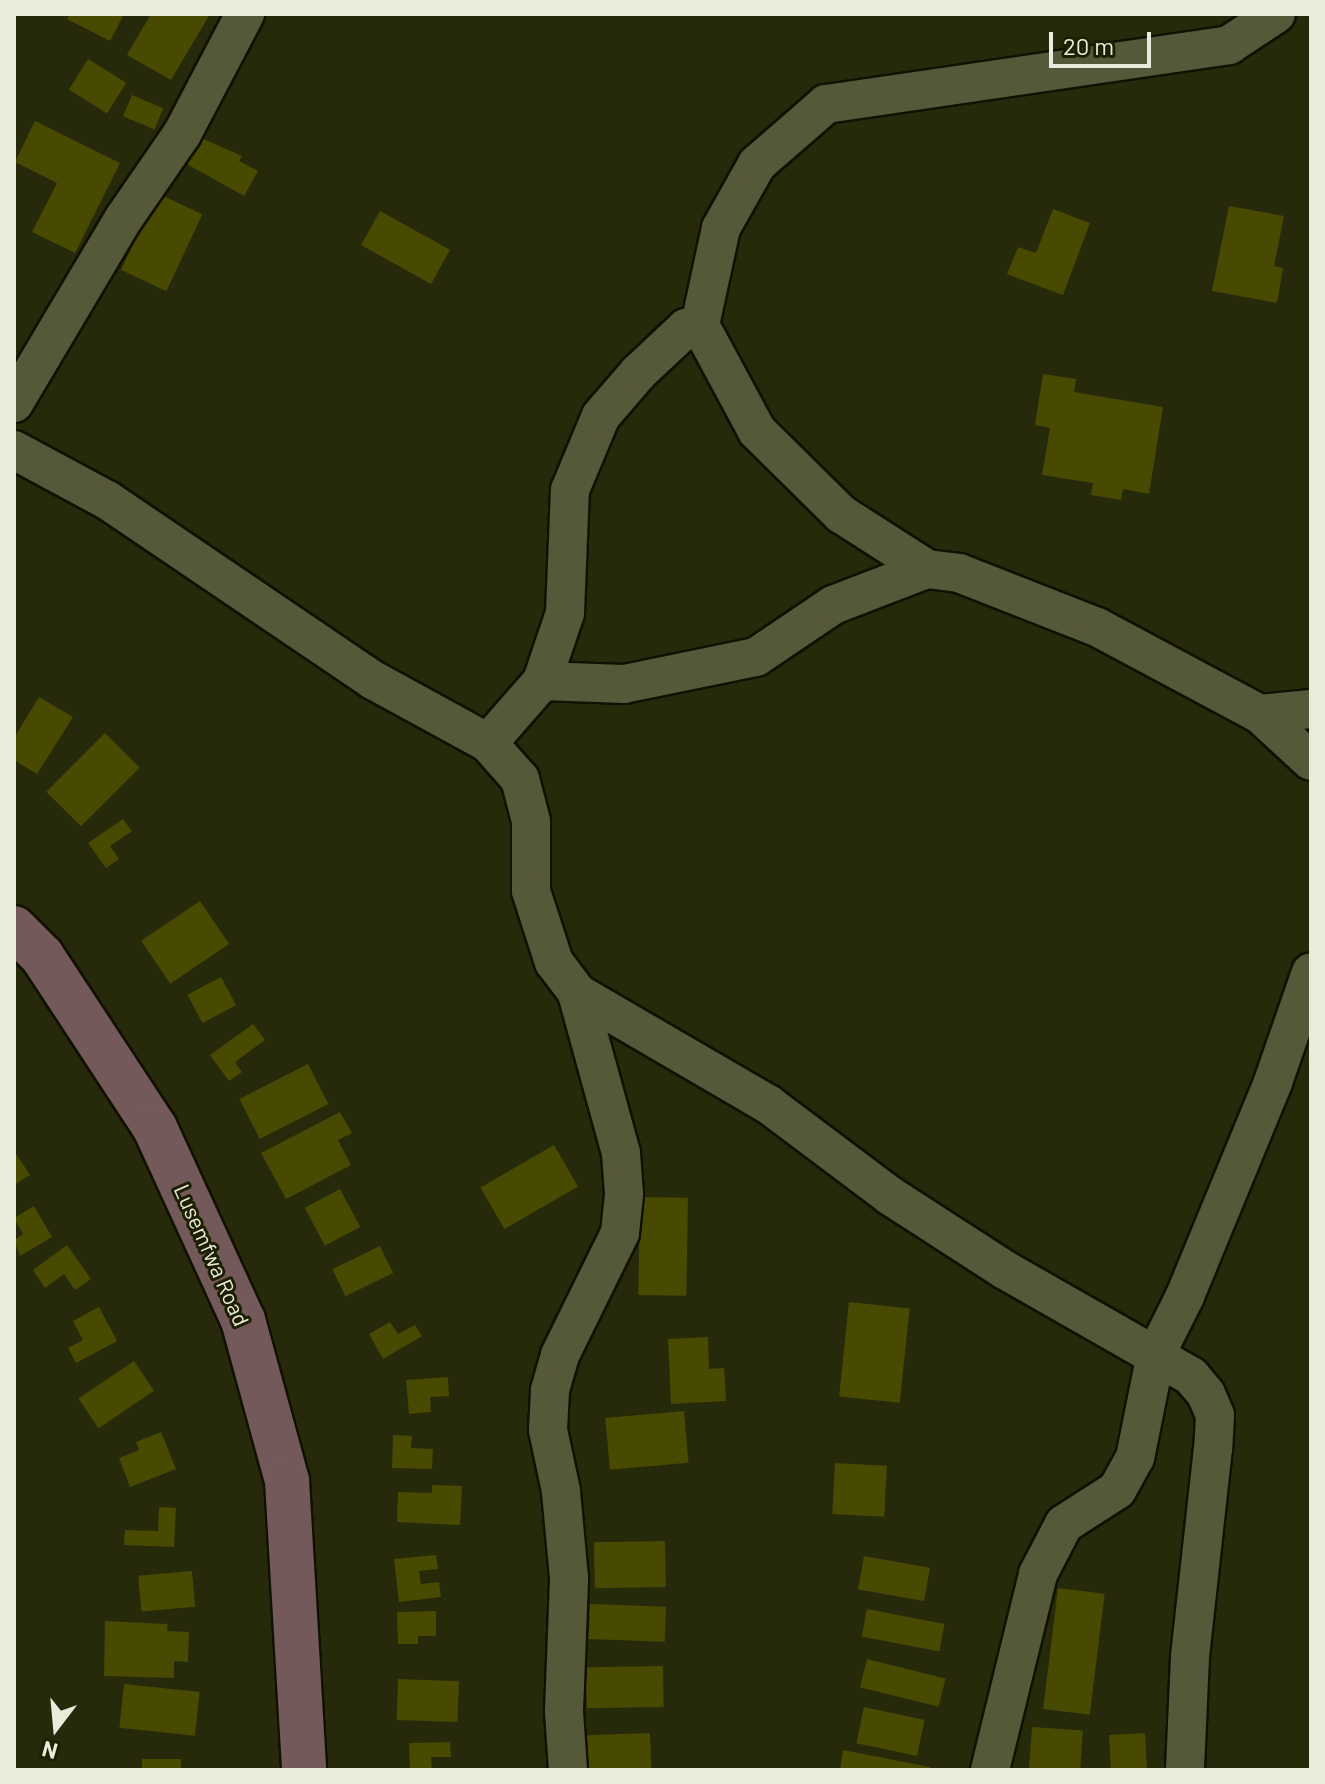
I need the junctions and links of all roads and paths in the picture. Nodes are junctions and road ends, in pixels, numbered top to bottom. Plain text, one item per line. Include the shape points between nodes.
1 (245, 14) edge
2 (1276, 14) edge
3 (700, 325) junction
4 (14, 403) edge
5 (14, 450) edge
6 (927, 569) junction
7 (542, 681) junction
8 (1311, 709) edge
9 (1260, 714) junction
10 (488, 743) junction
11 (1311, 761) edge
12 (14, 928) edge
13 (1311, 972) edge
14 (577, 993) junction
15 (1156, 1354) junction
16 (304, 1770) edge
17 (568, 1770) edge
18 (990, 1770) edge
19 (1185, 1770) edge

1 - 4 street via 182,134 124,218
2 - 3 street via 1229,45 826,104 757,164 721,228
3 - 6 street via 757,431 841,514
3 - 7 street via 686,328 601,416 570,490 565,613
5 - 10 street via 107,500 373,680
6 - 7 street via 833,605 756,657 624,684
6 - 9 street via 959,573 1097,627
7 - 10 street
8 - 9 street
9 - 11 street
10 - 14 street via 520,779 531,821 531,891 554,962
12 - 16 street, Lusemfwa Road via 42,956 155,1128 243,1320 287,1481
13 - 15 street via 1273,1082
14 - 15 street via 768,1104 889,1195 1005,1270
14 - 17 street via 621,1153 624,1194 620,1233 560,1355 550,1390 548,1430 561,1491 569,1578 564,1711
15 - 18 street via 1135,1458 1117,1490 1064,1524 1038,1574
15 - 19 street via 1191,1376 1215,1415

